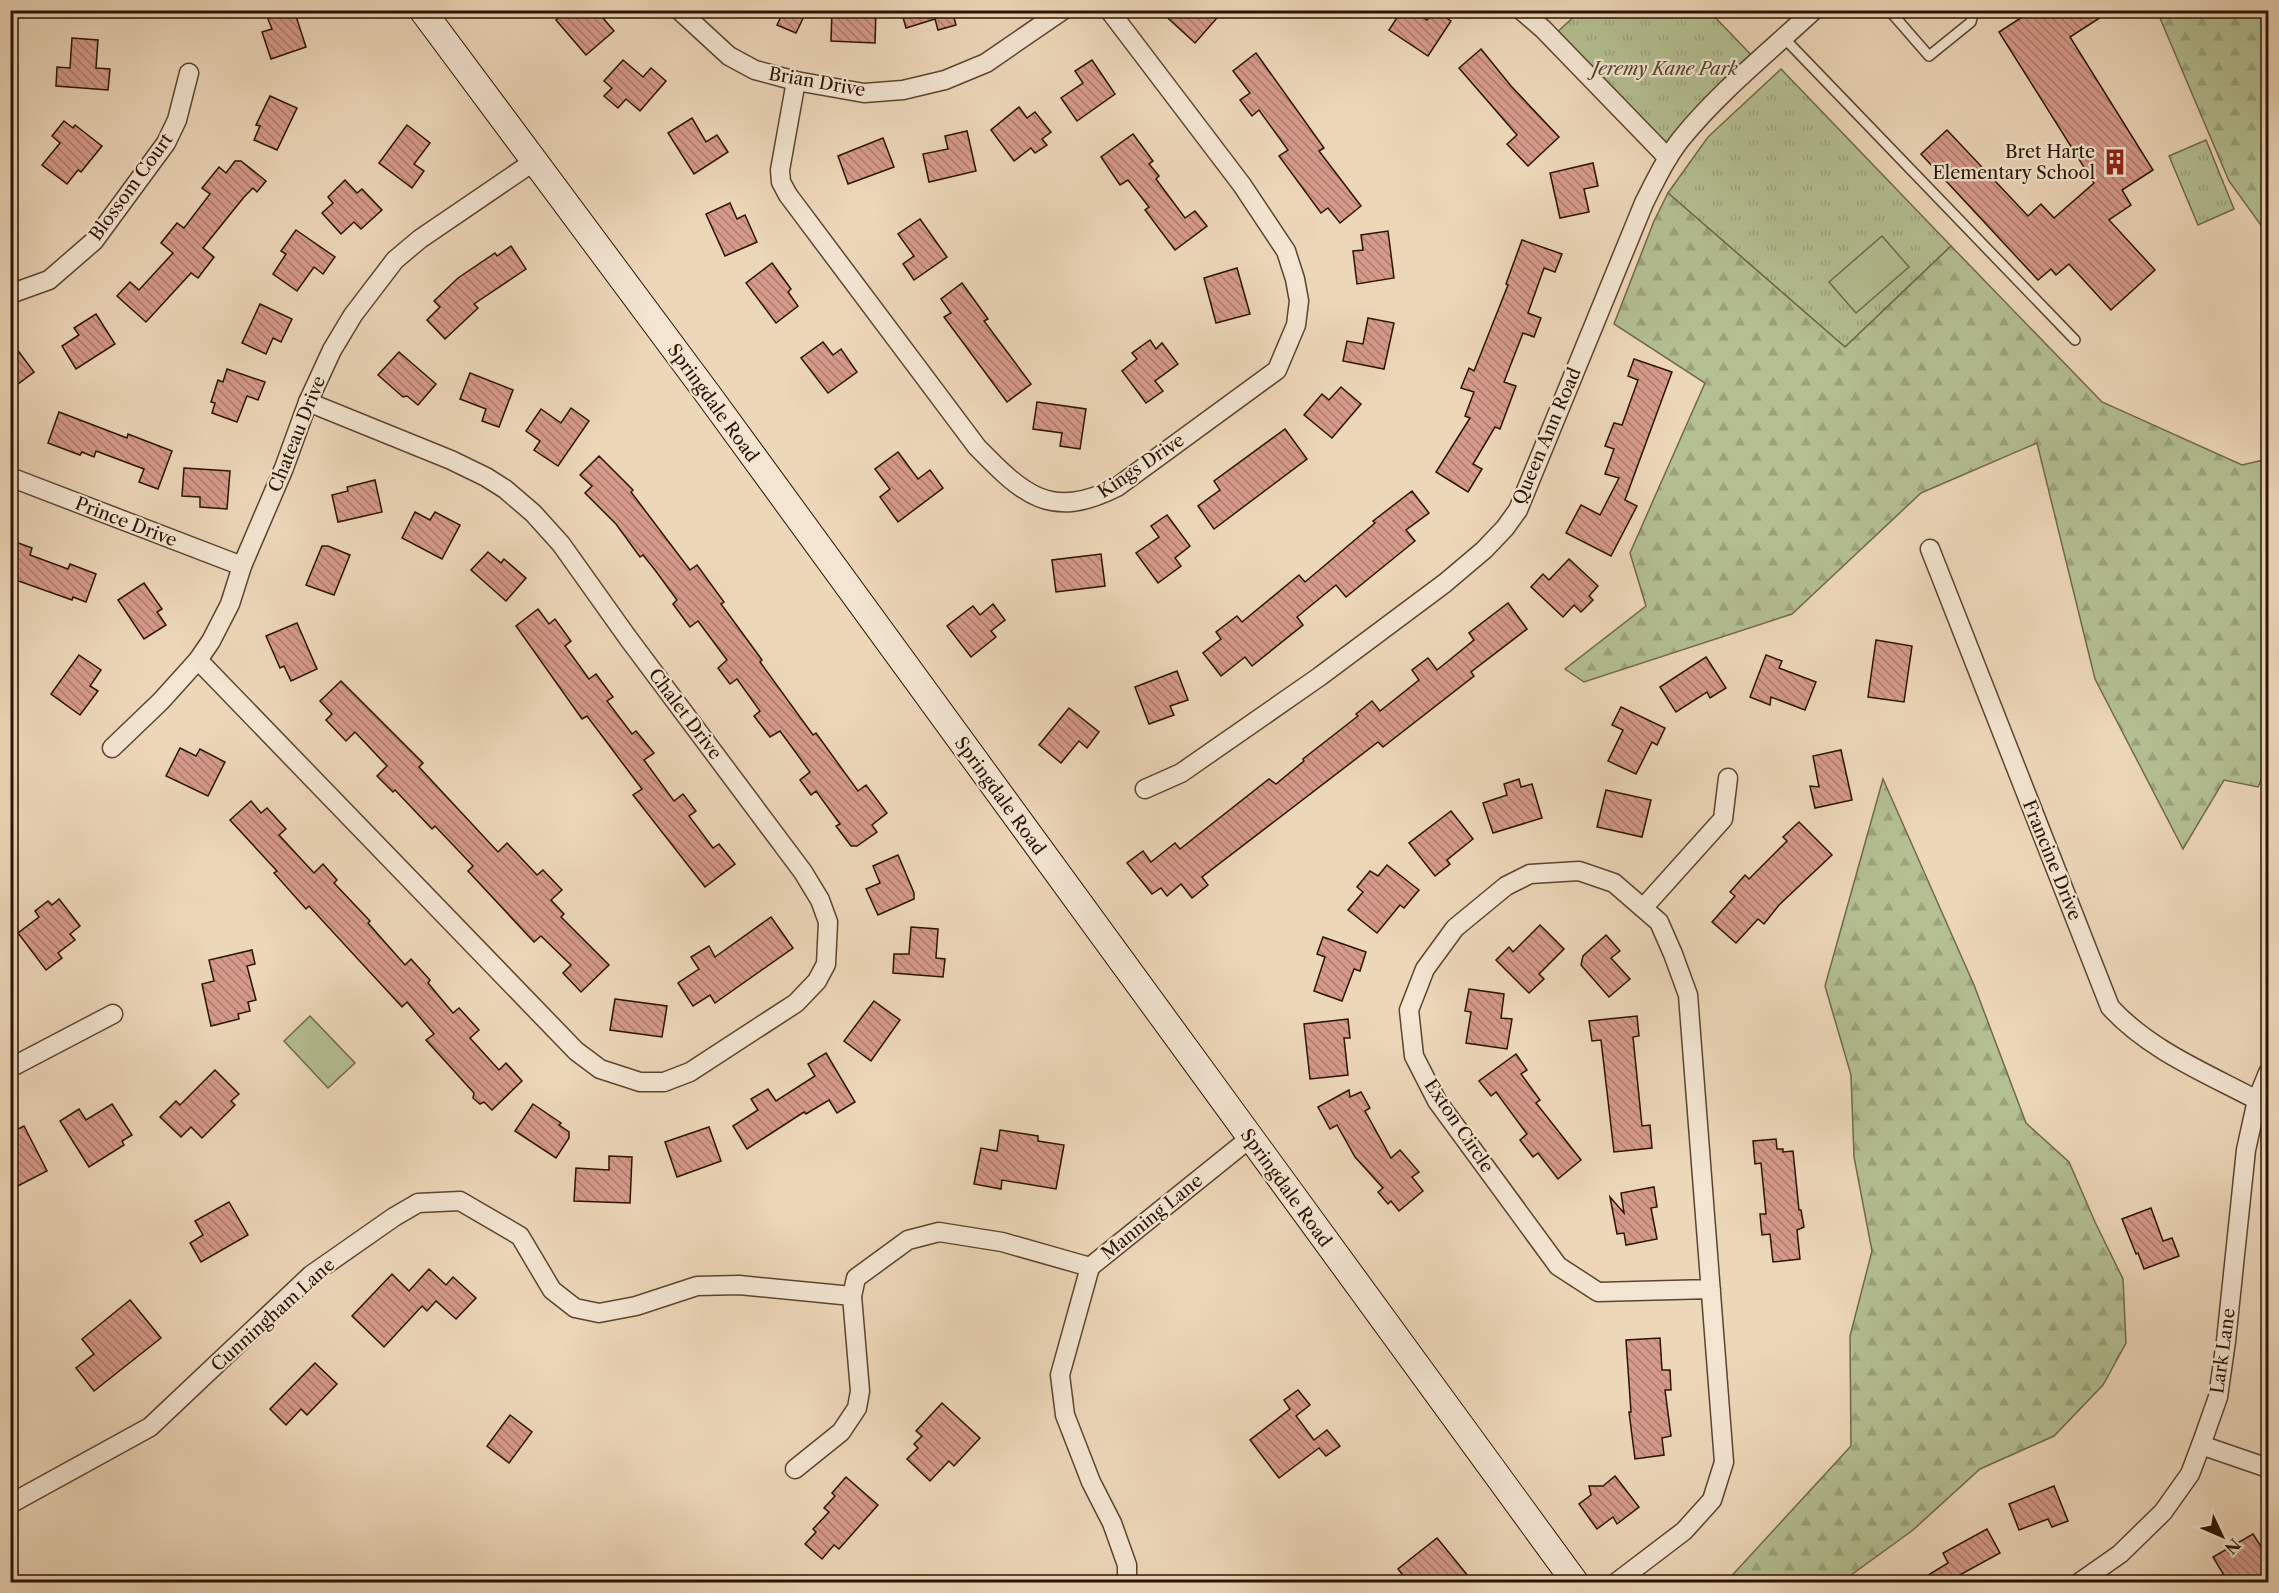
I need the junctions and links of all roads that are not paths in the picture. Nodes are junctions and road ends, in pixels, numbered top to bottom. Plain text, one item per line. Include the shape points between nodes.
1 (422, 10) edge
2 (679, 10) edge
3 (1063, 10) edge
4 (1109, 10) edge
5 (1521, 10) edge
6 (1814, 10) edge
7 (1974, 10) edge
8 (1895, 12) edge
9 (1784, 38) junction
10 (189, 73) dead end
11 (796, 81) junction
12 (1668, 158) junction
13 (533, 162) junction
14 (10, 294) edge
15 (2075, 340) dead end
16 (308, 402) junction
17 (10, 477) edge
18 (1930, 549) dead end
19 (242, 566) junction
20 (198, 660) junction
21 (112, 748) dead end
22 (1728, 778) dead end
23 (1144, 789) dead end
24 (1643, 908) junction
25 (113, 1014) dead end
26 (10, 1068) edge
27 (2268, 1073) edge
28 (2257, 1100) junction
29 (1249, 1139) junction
30 (1090, 1267) junction
31 (1711, 1289) junction
32 (852, 1296) junction
33 (2201, 1445) junction
34 (2268, 1468) edge
35 (795, 1469) dead end
36 (10, 1504) edge
37 (1127, 1582) edge
38 (1575, 1582) edge
39 (1617, 1582) edge
40 (2080, 1582) edge

1 - 13 main road, Springdale Road
2 - 11 street, Brian Drive via 729,56 755,70
3 - 11 street, Brian Drive via 986,63 945,80 903,90 864,93
4 - 11 street, Kings Drive via 1242,185 1286,251 1299,301 1296,325 1276,370 1117,487 1094,499 1054,501 1032,495 1011,482 977,447 788,195 780,170
5 - 12 street
6 - 9 street, Queen Ann Road
7 - 8 lane via 1971,22 1929,56
9 - 12 street, Queen Ann Road via 1713,103
9 - 15 lane
10 - 14 street, Blossom Court via 177,120 166,143 94,241 49,280
12 - 23 street, Queen Ann Road via 1644,203 1518,510 1505,528 1445,584 1319,677 1181,773
13 - 16 street, Chateau Drive via 395,260 353,315
13 - 29 main road, Springdale Road via 710,397
16 - 19 street, Chateau Drive
16 - 20 street, Chalet Drive via 486,477 533,513 561,544 803,872 828,922 826,964 817,981 796,1003 690,1072 659,1082 640,1082 600,1069 576,1051
17 - 19 street, Prince Drive
18 - 28 street, Francine Drive via 2110,1007 2147,1041
19 - 20 street, Chateau Drive via 230,604
20 - 21 street, Chateau Drive
22 - 24 street via 1723,819
24 - 31 street, Exton Circle via 1659,922 1688,995
24 - 31 street, Exton Circle via 1614,884 1579,872 1530,874 1506,886 1455,928 1425,969 1409,1010 1414,1056 1437,1101 1558,1266 1598,1292
25 - 26 street
27 - 28 street, Lark Lane
28 - 33 street, Lark Lane via 2246,1150 2218,1397
29 - 30 street, Manning Lane
29 - 38 main road, Springdale Road
30 - 32 street via 1002,1242 939,1232 908,1240 882,1258 856,1278
30 - 37 street, Manning Lane via 1060,1375 1065,1414 1091,1482 1112,1523 1127,1565
31 - 39 street, Exton Circle via 1724,1462 1712,1500 1684,1531
32 - 35 street via 860,1391 857,1408 841,1432
32 - 36 street, Cunningham Lane via 739,1285 697,1286 600,1313 575,1308 552,1290 520,1236 460,1202 418,1203 311,1275 150,1427
33 - 34 street
33 - 40 street, Lark Lane via 2190,1474 2163,1512 2120,1554

